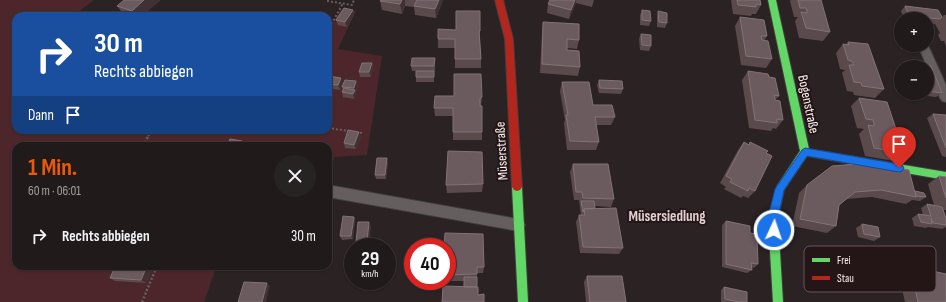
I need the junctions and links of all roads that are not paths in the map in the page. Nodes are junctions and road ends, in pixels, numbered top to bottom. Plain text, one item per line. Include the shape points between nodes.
1 (499, 0) edge
2 (772, 0) edge
3 (926, 52) edge
4 (946, 98) edge
5 (805, 152) junction
6 (946, 176) edge
7 (332, 192) edge
8 (518, 225) junction
9 (523, 302) edge
10 (778, 302) edge

1 - 8 street, Müserstraße via 509,39
2 - 5 street, Bogenstraße
3 - 4 lane
5 - 6 street
5 - 10 street, Bogenstraße via 780,189 773,218
7 - 8 lane
8 - 9 street, Müserstraße

